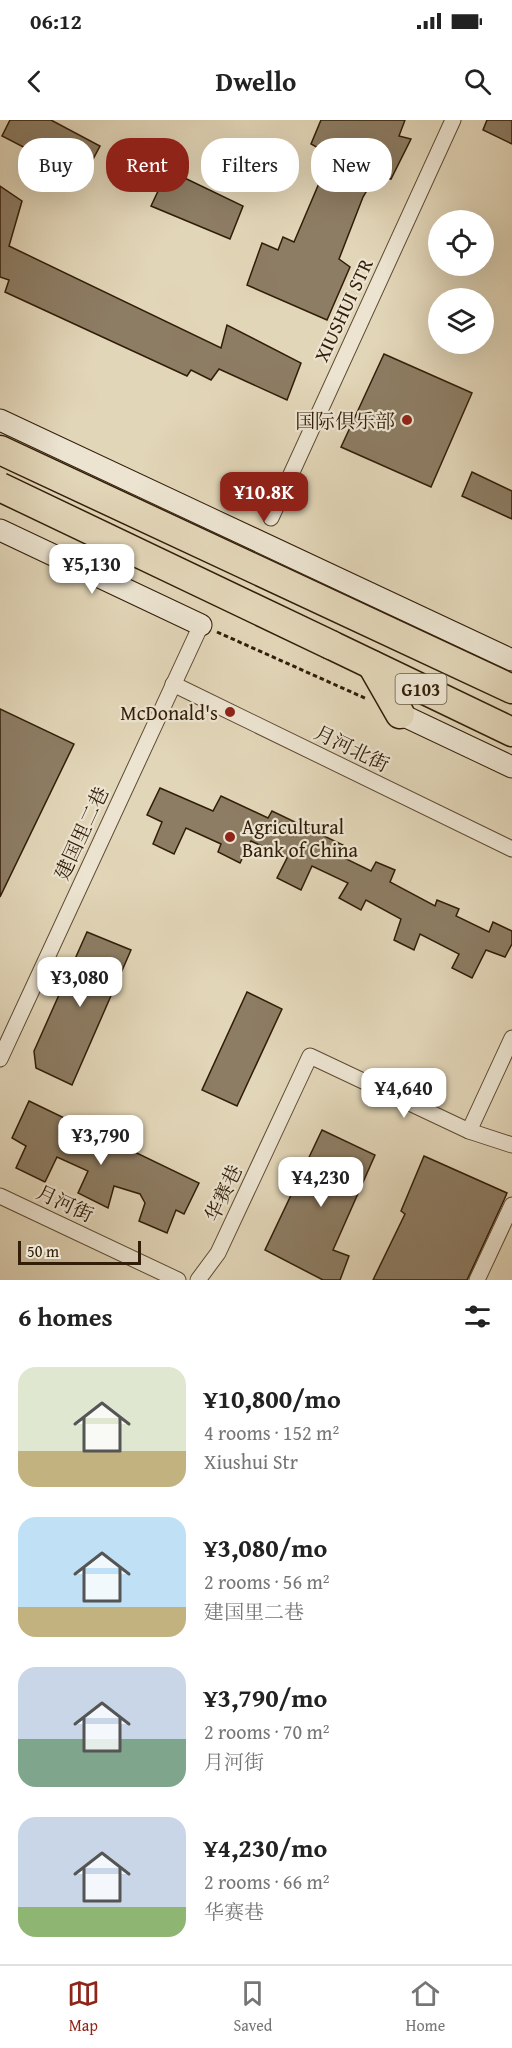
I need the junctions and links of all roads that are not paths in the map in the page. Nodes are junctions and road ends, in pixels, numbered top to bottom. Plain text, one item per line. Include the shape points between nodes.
1 (453, 120) edge
2 (0, 420) edge
3 (0, 450) edge
4 (0, 487) edge
5 (271, 518) dead end
6 (0, 530) edge
7 (201, 625) joint
8 (512, 660) edge
9 (372, 664) junction
10 (173, 684) junction
11 (512, 689) edge
12 (400, 714) joint
13 (512, 732) edge
14 (512, 767) edge
15 (512, 849) edge
16 (512, 1038) edge
17 (0, 1059) edge
18 (469, 1131) junction
19 (512, 1145) edge
20 (0, 1196) edge
21 (512, 1205) edge
22 (178, 1280) edge
23 (198, 1280) edge
24 (477, 1280) edge

1 - 5 street, XIUSHUI STR
2 - 8 street
3 - 11 highway, G103
4 - 9 highway, G103, bridge
6 - 7 street
7 - 10 street, 建国里二巷
9 - 12 highway
9 - 13 highway, G103
10 - 15 street, 月河北街
10 - 17 street, 建国里二巷
12 - 14 street
16 - 18 street
18 - 19 street
18 - 23 street, 华赛巷 via 310,1056 218,1253
20 - 22 street, 月河街
21 - 24 street

